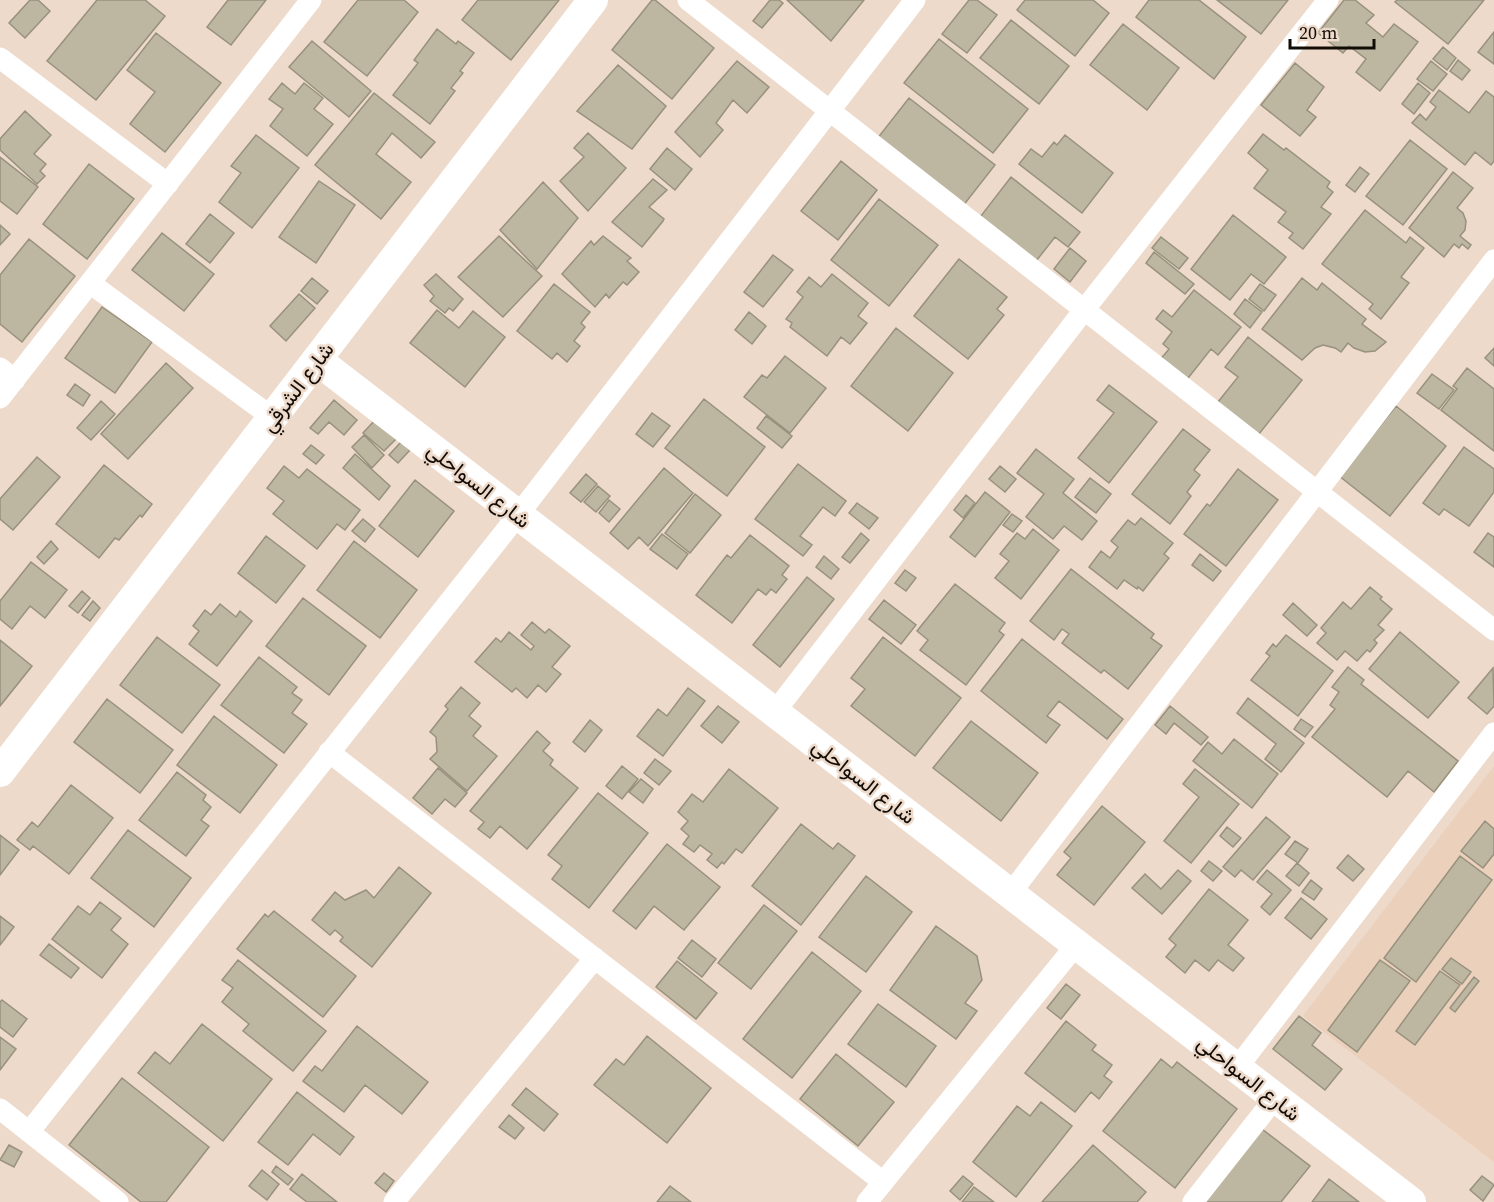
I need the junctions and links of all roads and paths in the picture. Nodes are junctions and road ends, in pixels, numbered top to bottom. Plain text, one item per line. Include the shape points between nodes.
1 (311, 0) edge
2 (688, 0) edge
3 (915, 0) edge
4 (1328, 0) edge
5 (587, 2) edge
6 (0, 58) edge
7 (829, 110) junction
8 (168, 184) junction
9 (1494, 260) edge
10 (90, 283) junction
11 (1084, 310) junction
12 (317, 360) junction
13 (7, 374) edge
14 (0, 398) edge
15 (273, 418) junction
16 (1316, 491) junction
17 (518, 515) junction
18 (1494, 630) edge
19 (774, 713) junction
20 (1494, 733) edge
21 (329, 752) junction
22 (0, 772) edge
23 (1010, 894) junction
24 (1076, 945) junction
25 (595, 958) junction
26 (1237, 1068) junction
27 (1275, 1098) junction
28 (0, 1109) edge
29 (29, 1132) junction
30 (883, 1182) junction
31 (118, 1202) edge
32 (394, 1202) edge
33 (867, 1202) edge
34 (1193, 1202) edge
35 (1411, 1202) edge

1 - 8 street
2 - 7 street
3 - 7 street
4 - 11 street
5 - 12 street, شارع الشرقي
6 - 8 street
7 - 11 street
7 - 17 street
8 - 10 street
9 - 16 street
10 - 13 street
10 - 15 street
11 - 16 street
11 - 19 street
12 - 15 street, شارع الشرقي
12 - 17 street, شارع السواحلي
13 - 14 street
15 - 22 street, شارع الشرقي
16 - 18 street
16 - 23 street
17 - 19 street, شارع السواحلي
17 - 21 street
19 - 23 street, شارع السواحلي
20 - 26 street
21 - 25 street
21 - 29 street
23 - 24 street, شارع السواحلي
24 - 26 street, شارع السواحلي
24 - 30 street
25 - 30 street
25 - 32 street
26 - 27 street, شارع السواحلي
27 - 34 street
27 - 35 street, شارع السواحلي
28 - 29 street
29 - 31 street
30 - 33 street

